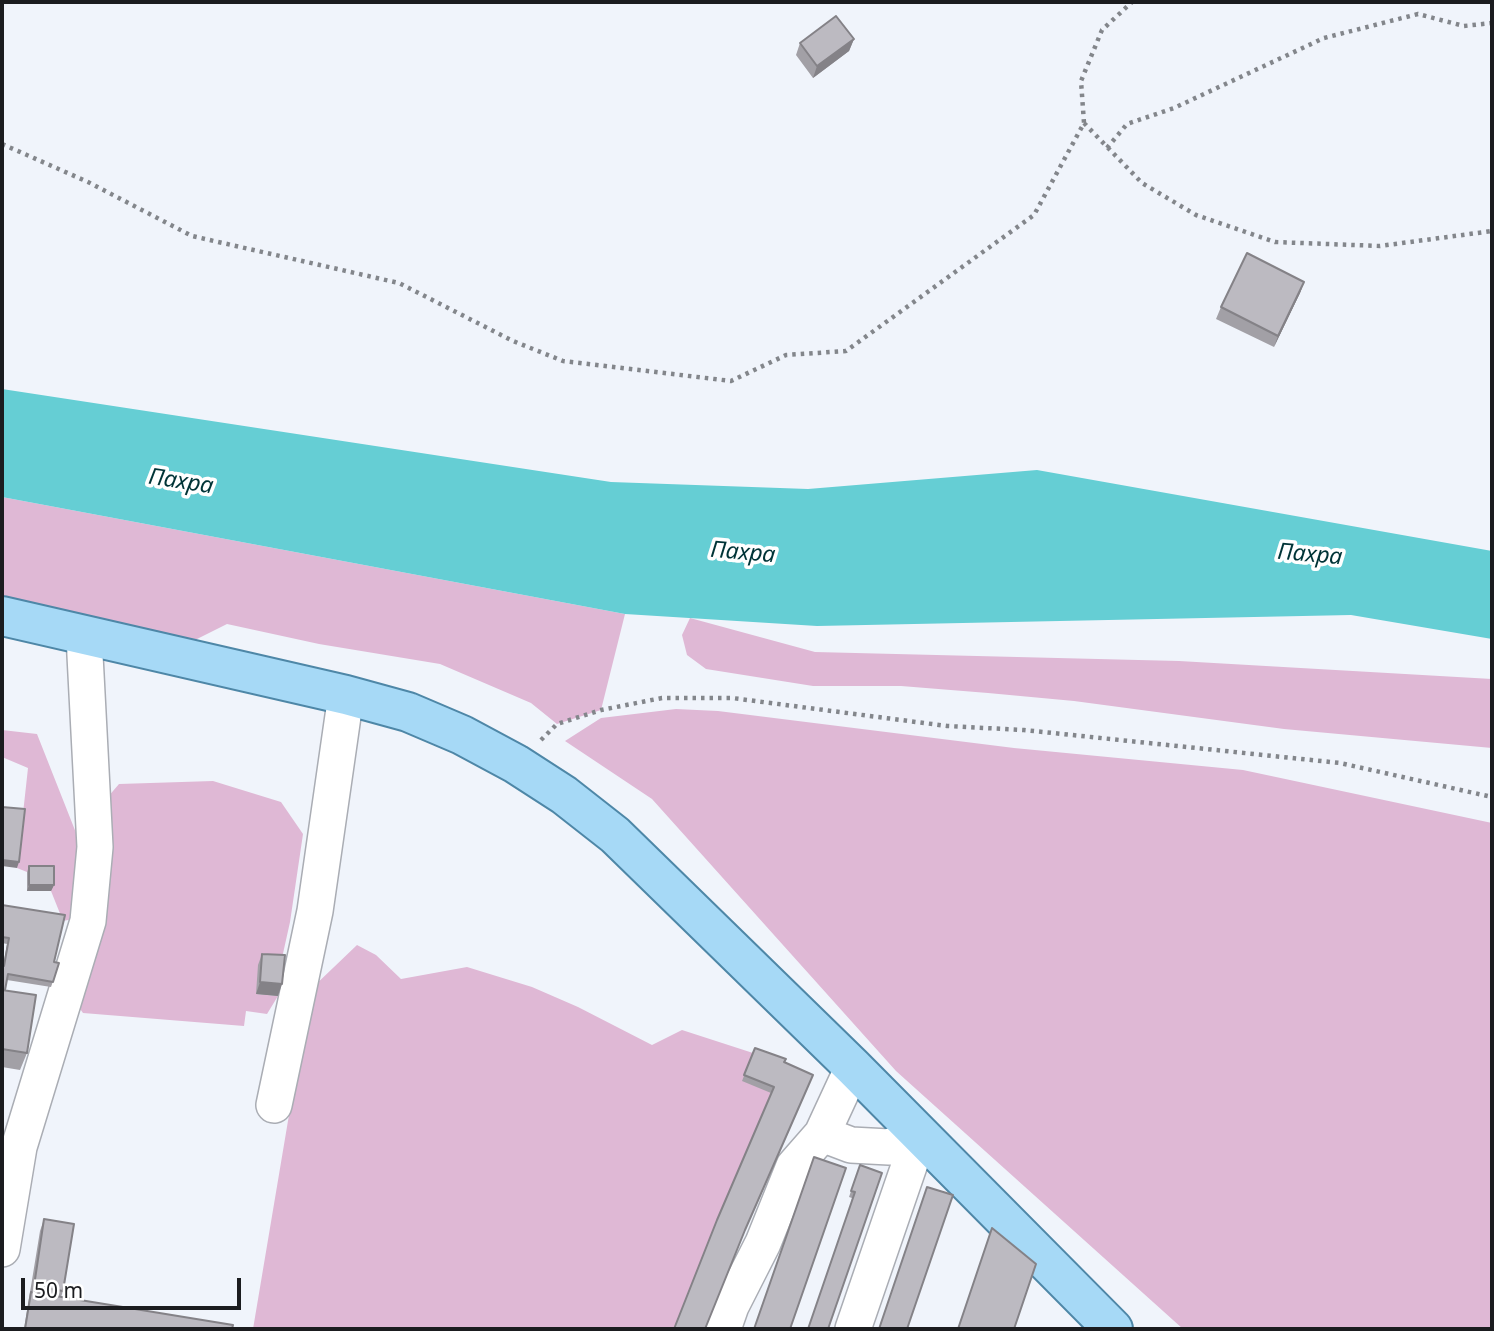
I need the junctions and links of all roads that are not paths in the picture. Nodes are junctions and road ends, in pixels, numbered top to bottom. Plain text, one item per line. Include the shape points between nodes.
1 (2, 616) edge
2 (85, 652) junction
3 (346, 695) junction
4 (112, 702) dead end
5 (853, 1067) junction
6 (274, 1105) dead end
7 (822, 1134) junction
8 (920, 1134) junction
9 (10, 1145) edge
10 (2, 1249) edge
11 (723, 1329) edge
12 (853, 1329) edge
13 (1113, 1329) edge

1 - 2 main road
2 - 3 main road
2 - 4 lane
2 - 9 lane via 95,847 88,920
3 - 5 main road via 408,712 462,735 564,794 615,835
3 - 6 lane via 315,911
5 - 7 lane
5 - 8 main road
7 - 8 lane via 851,1144 889,1147
7 - 11 lane via 794,1166
8 - 12 lane
8 - 13 main road
9 - 10 lane

